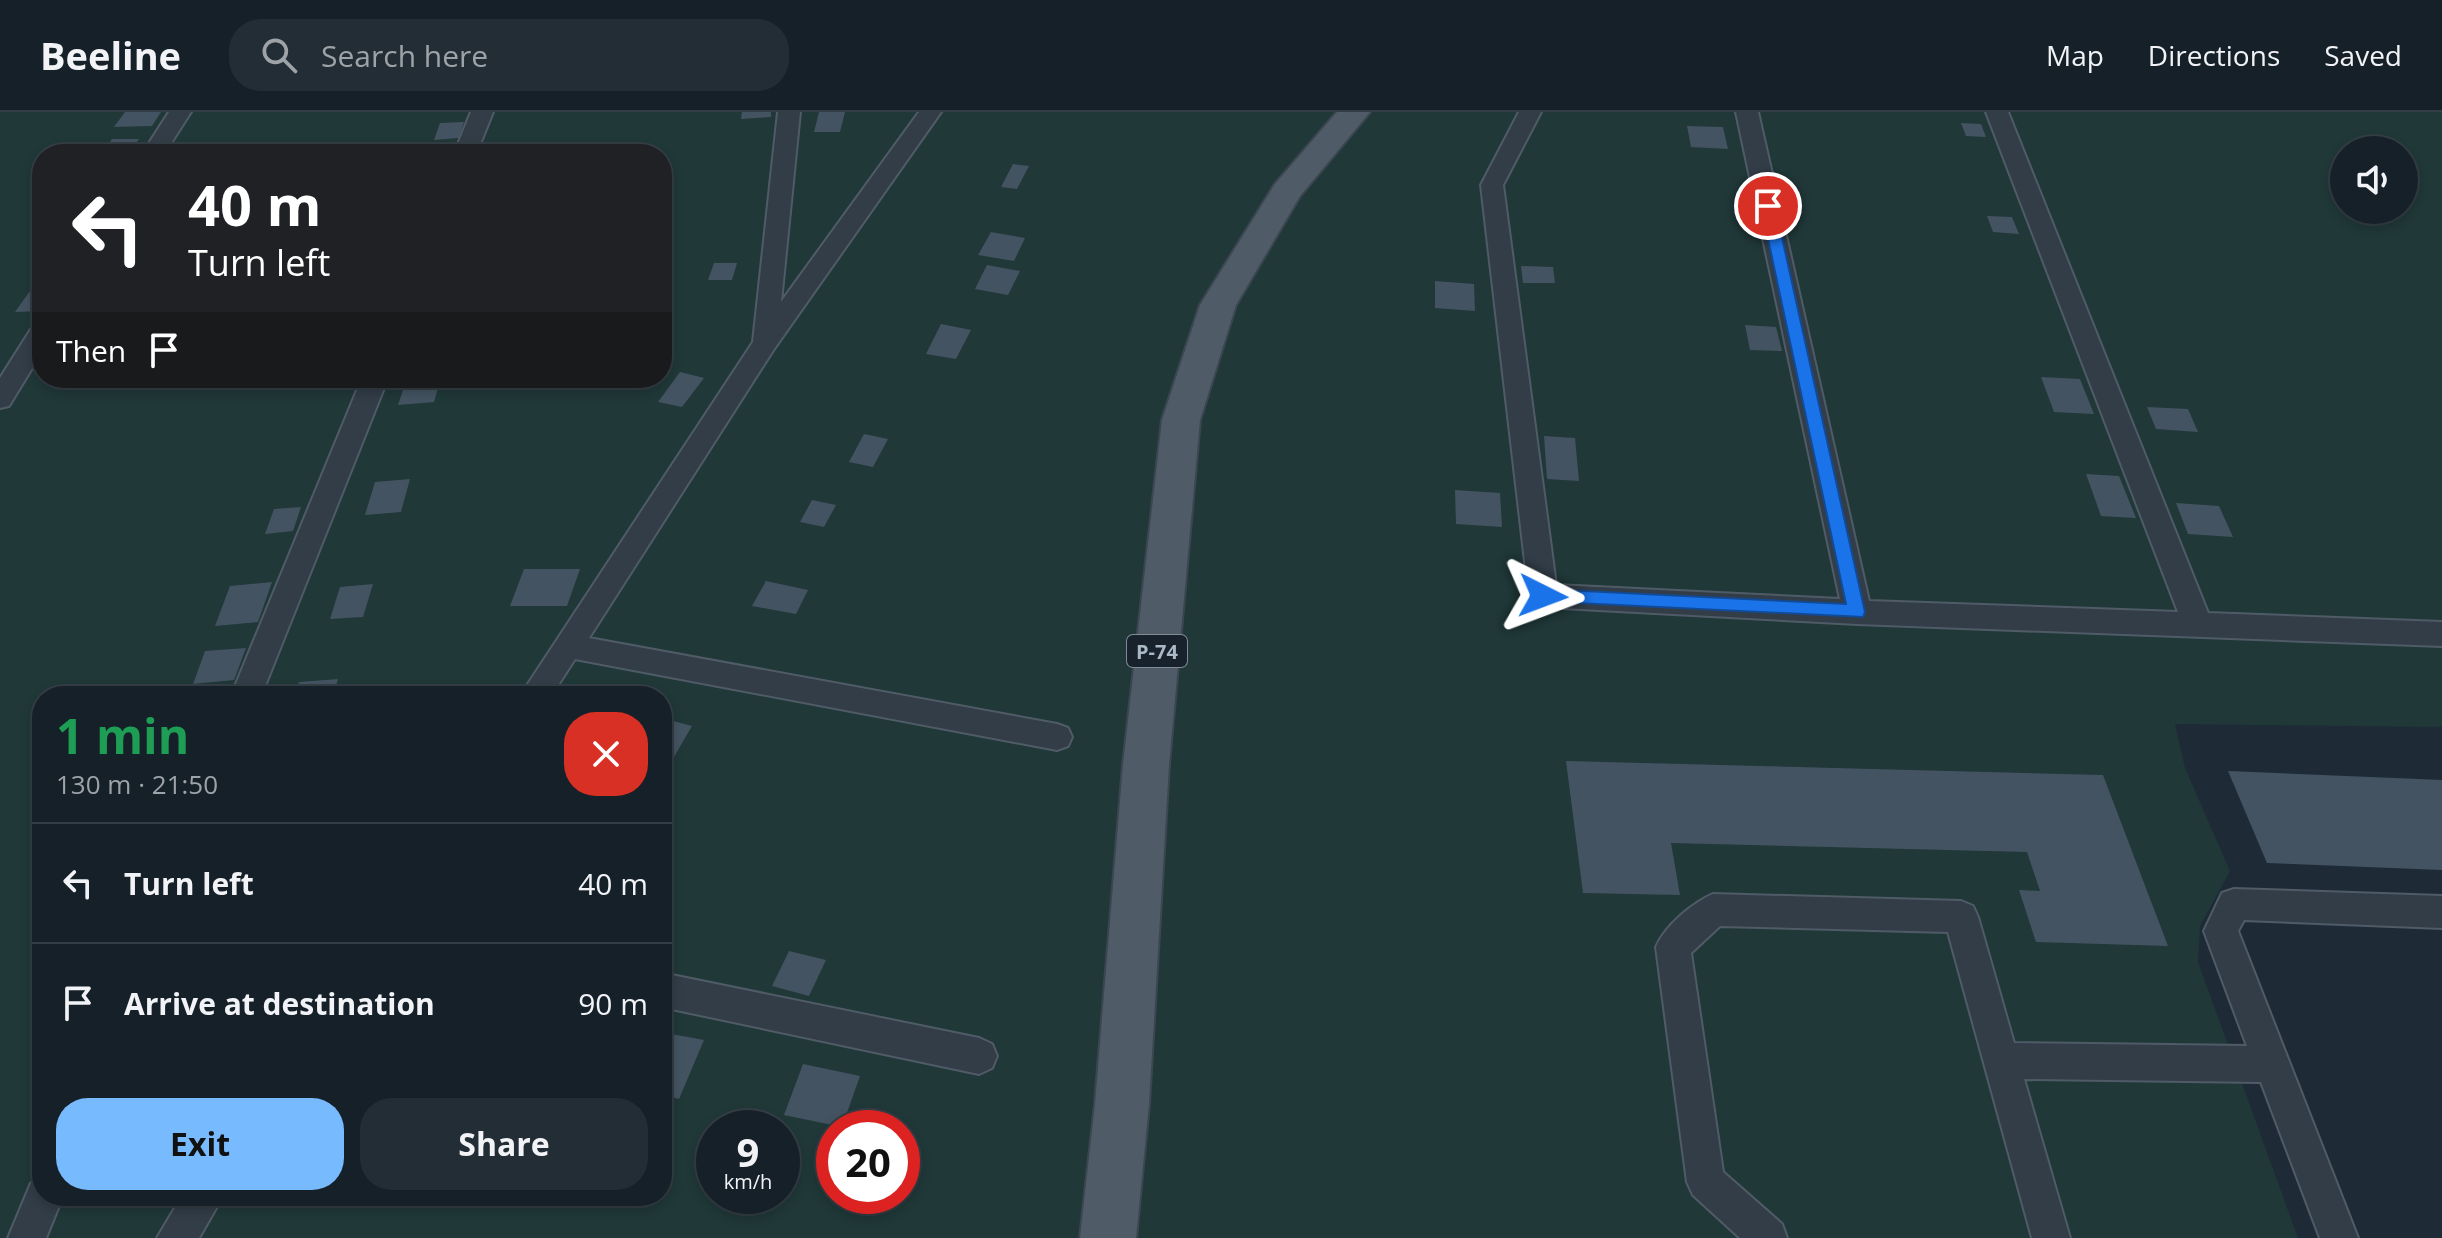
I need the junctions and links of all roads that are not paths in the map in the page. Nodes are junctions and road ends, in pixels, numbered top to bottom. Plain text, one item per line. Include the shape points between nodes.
1 (180, 112) edge
2 (482, 112) edge
3 (789, 112) edge
4 (930, 112) edge
5 (1354, 112) edge
6 (1530, 112) edge
7 (1747, 112) edge
8 (1997, 112) edge
9 (159, 144) edge
10 (469, 144) edge
11 (765, 343) junction
12 (32, 348) edge
13 (371, 388) edge
14 (0, 399) edge
15 (1857, 612) junction
16 (2197, 623) junction
17 (2442, 634) edge
18 (568, 646) junction
19 (250, 686) edge
20 (542, 686) edge
21 (1057, 737) dead end
22 (2442, 912) edge
23 (672, 992) edge
24 (979, 1056) dead end
25 (2003, 1061) junction
26 (2272, 1064) junction
27 (40, 1206) edge
28 (197, 1206) edge
29 (27, 1238) edge
30 (176, 1238) edge
31 (1108, 1238) edge
32 (1768, 1238) edge
33 (2051, 1238) edge
34 (2339, 1238) edge

1 - 9 lane
2 - 10 lane
3 - 11 lane
4 - 11 lane
5 - 31 main road, Р-74 via 1287,191 1218,305 1181,420 1146,765
6 - 15 lane via 1492,185 1543,596
7 - 15 lane
8 - 16 lane
11 - 18 lane
12 - 14 lane
13 - 19 lane
15 - 16 lane
16 - 17 lane
18 - 20 lane
18 - 21 lane
22 - 26 lane via 2234,904 2221,931
23 - 24 lane
25 - 26 lane
25 - 32 lane via 1961,917 1713,910 1673,947 1706,1182
25 - 33 lane
26 - 34 lane
27 - 29 lane
28 - 30 lane

